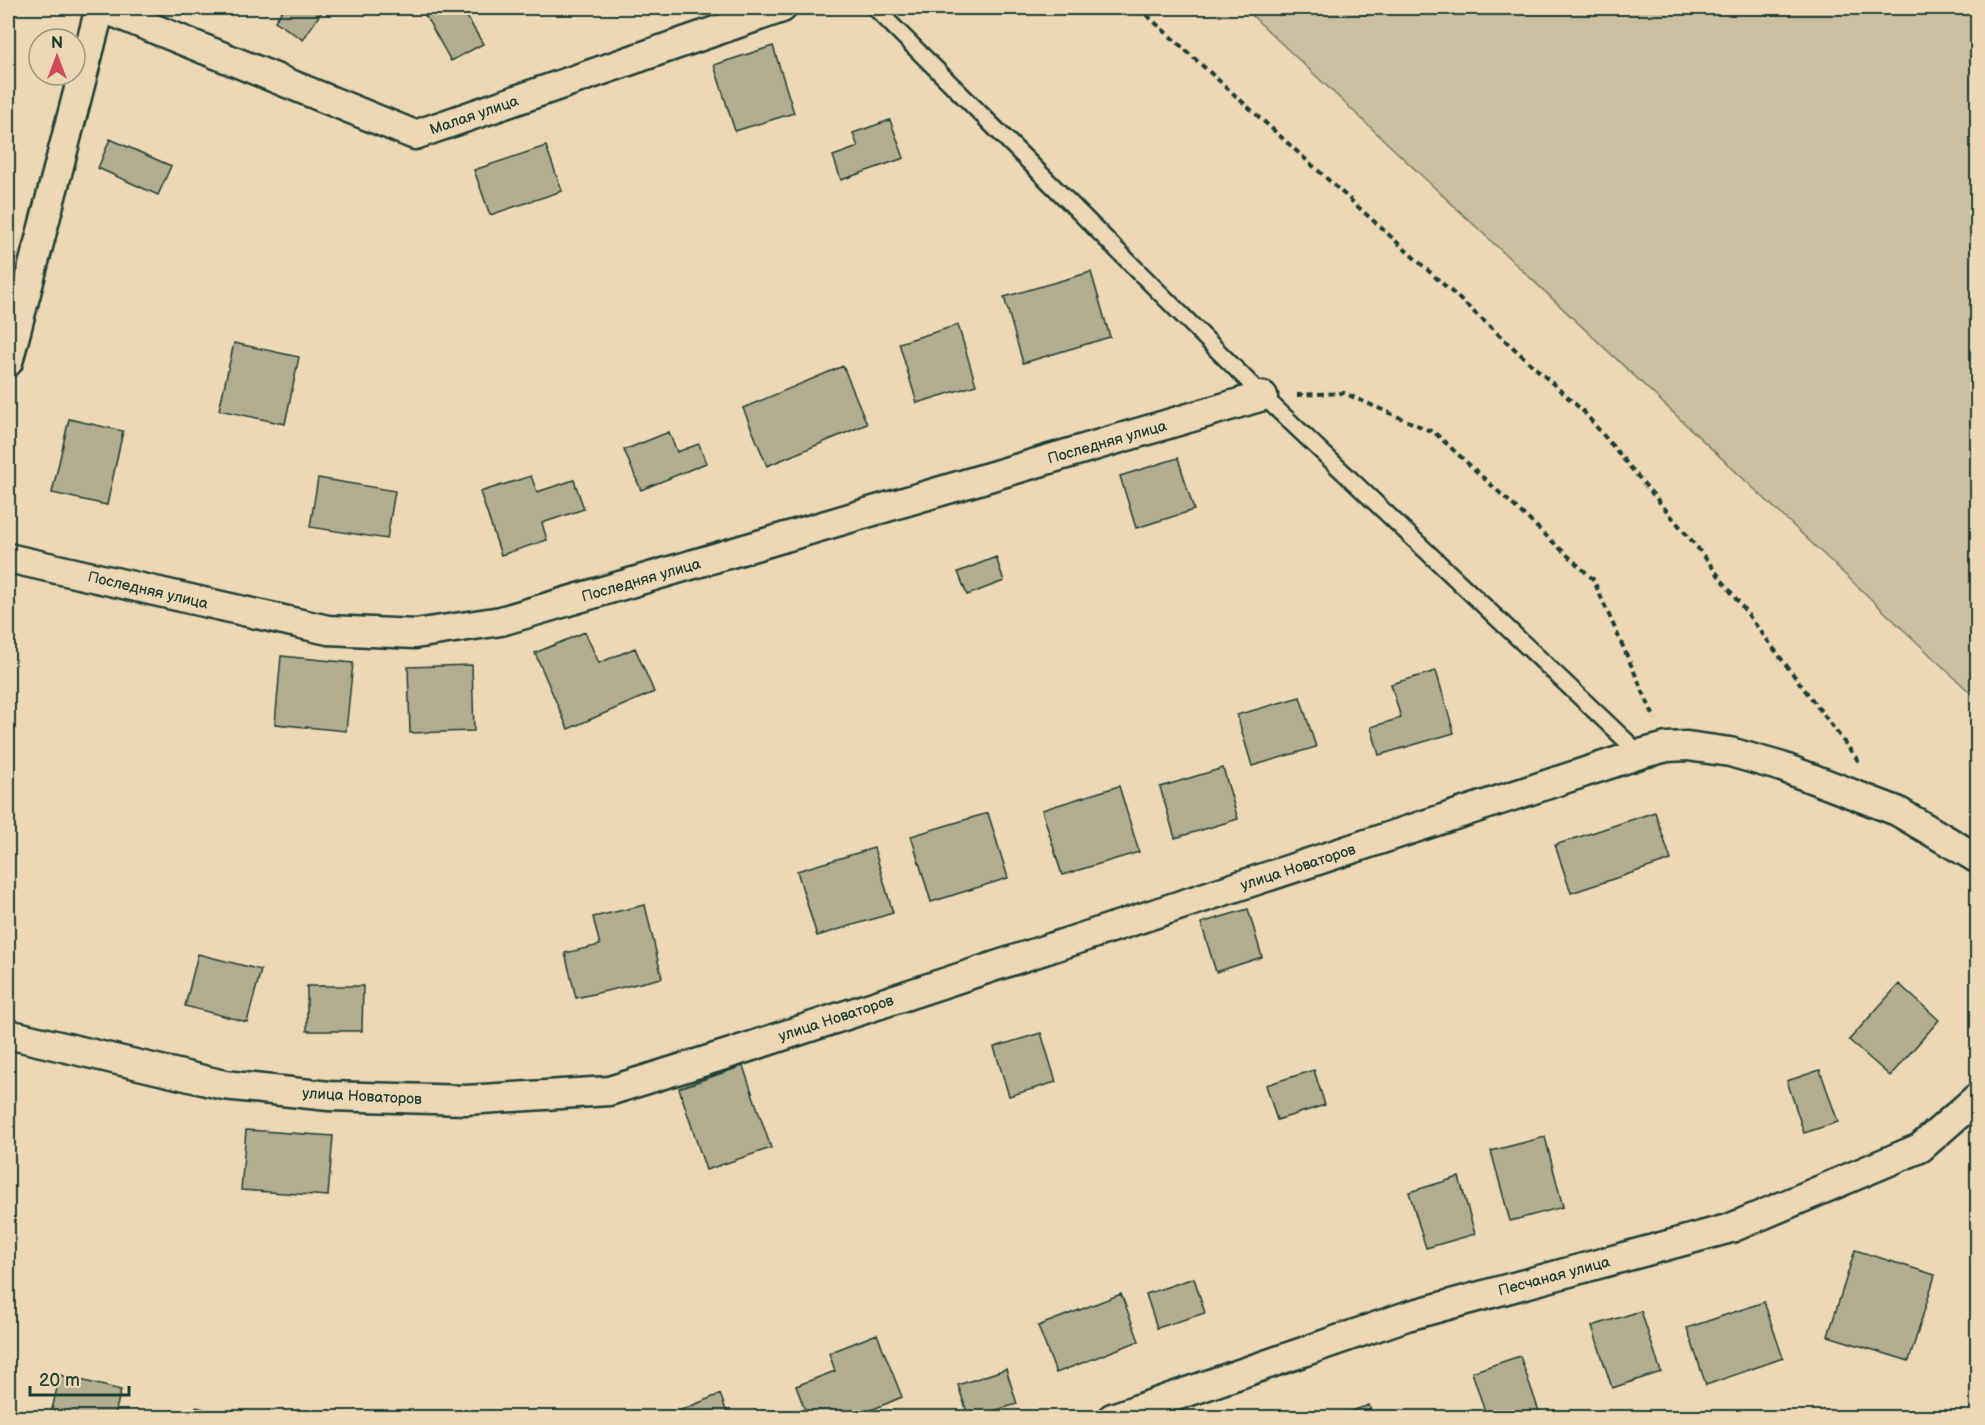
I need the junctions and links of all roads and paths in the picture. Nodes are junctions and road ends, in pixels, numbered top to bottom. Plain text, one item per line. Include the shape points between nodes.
1 (101, 8) edge
2 (782, 8) edge
3 (875, 8) edge
4 (1139, 8) edge
5 (8, 362) edge
6 (1263, 396) junction
7 (8, 558) edge
8 (1653, 751) junction
9 (1861, 764) dead end
10 (1977, 859) edge
11 (8, 1034) edge
12 (1977, 1097) edge
13 (1112, 1418) edge

1 - 2 street, Малая улица via 415,135
1 - 5 street
3 - 6 lane
4 - 9 path via 1584,412 1697,547
6 - 7 street, Последняя улица via 501,621 415,634 328,630
6 - 8 lane
6 - 8 path via 1344,393 1435,433 1593,579
8 - 10 street, улица Новаторов via 1687,746 1730,752 1782,767 1896,811
8 - 11 street, улица Новаторов via 609,1091 466,1100 329,1096 224,1085
12 - 13 street, Песчаная улица via 1920,1148 1731,1228 1407,1316

